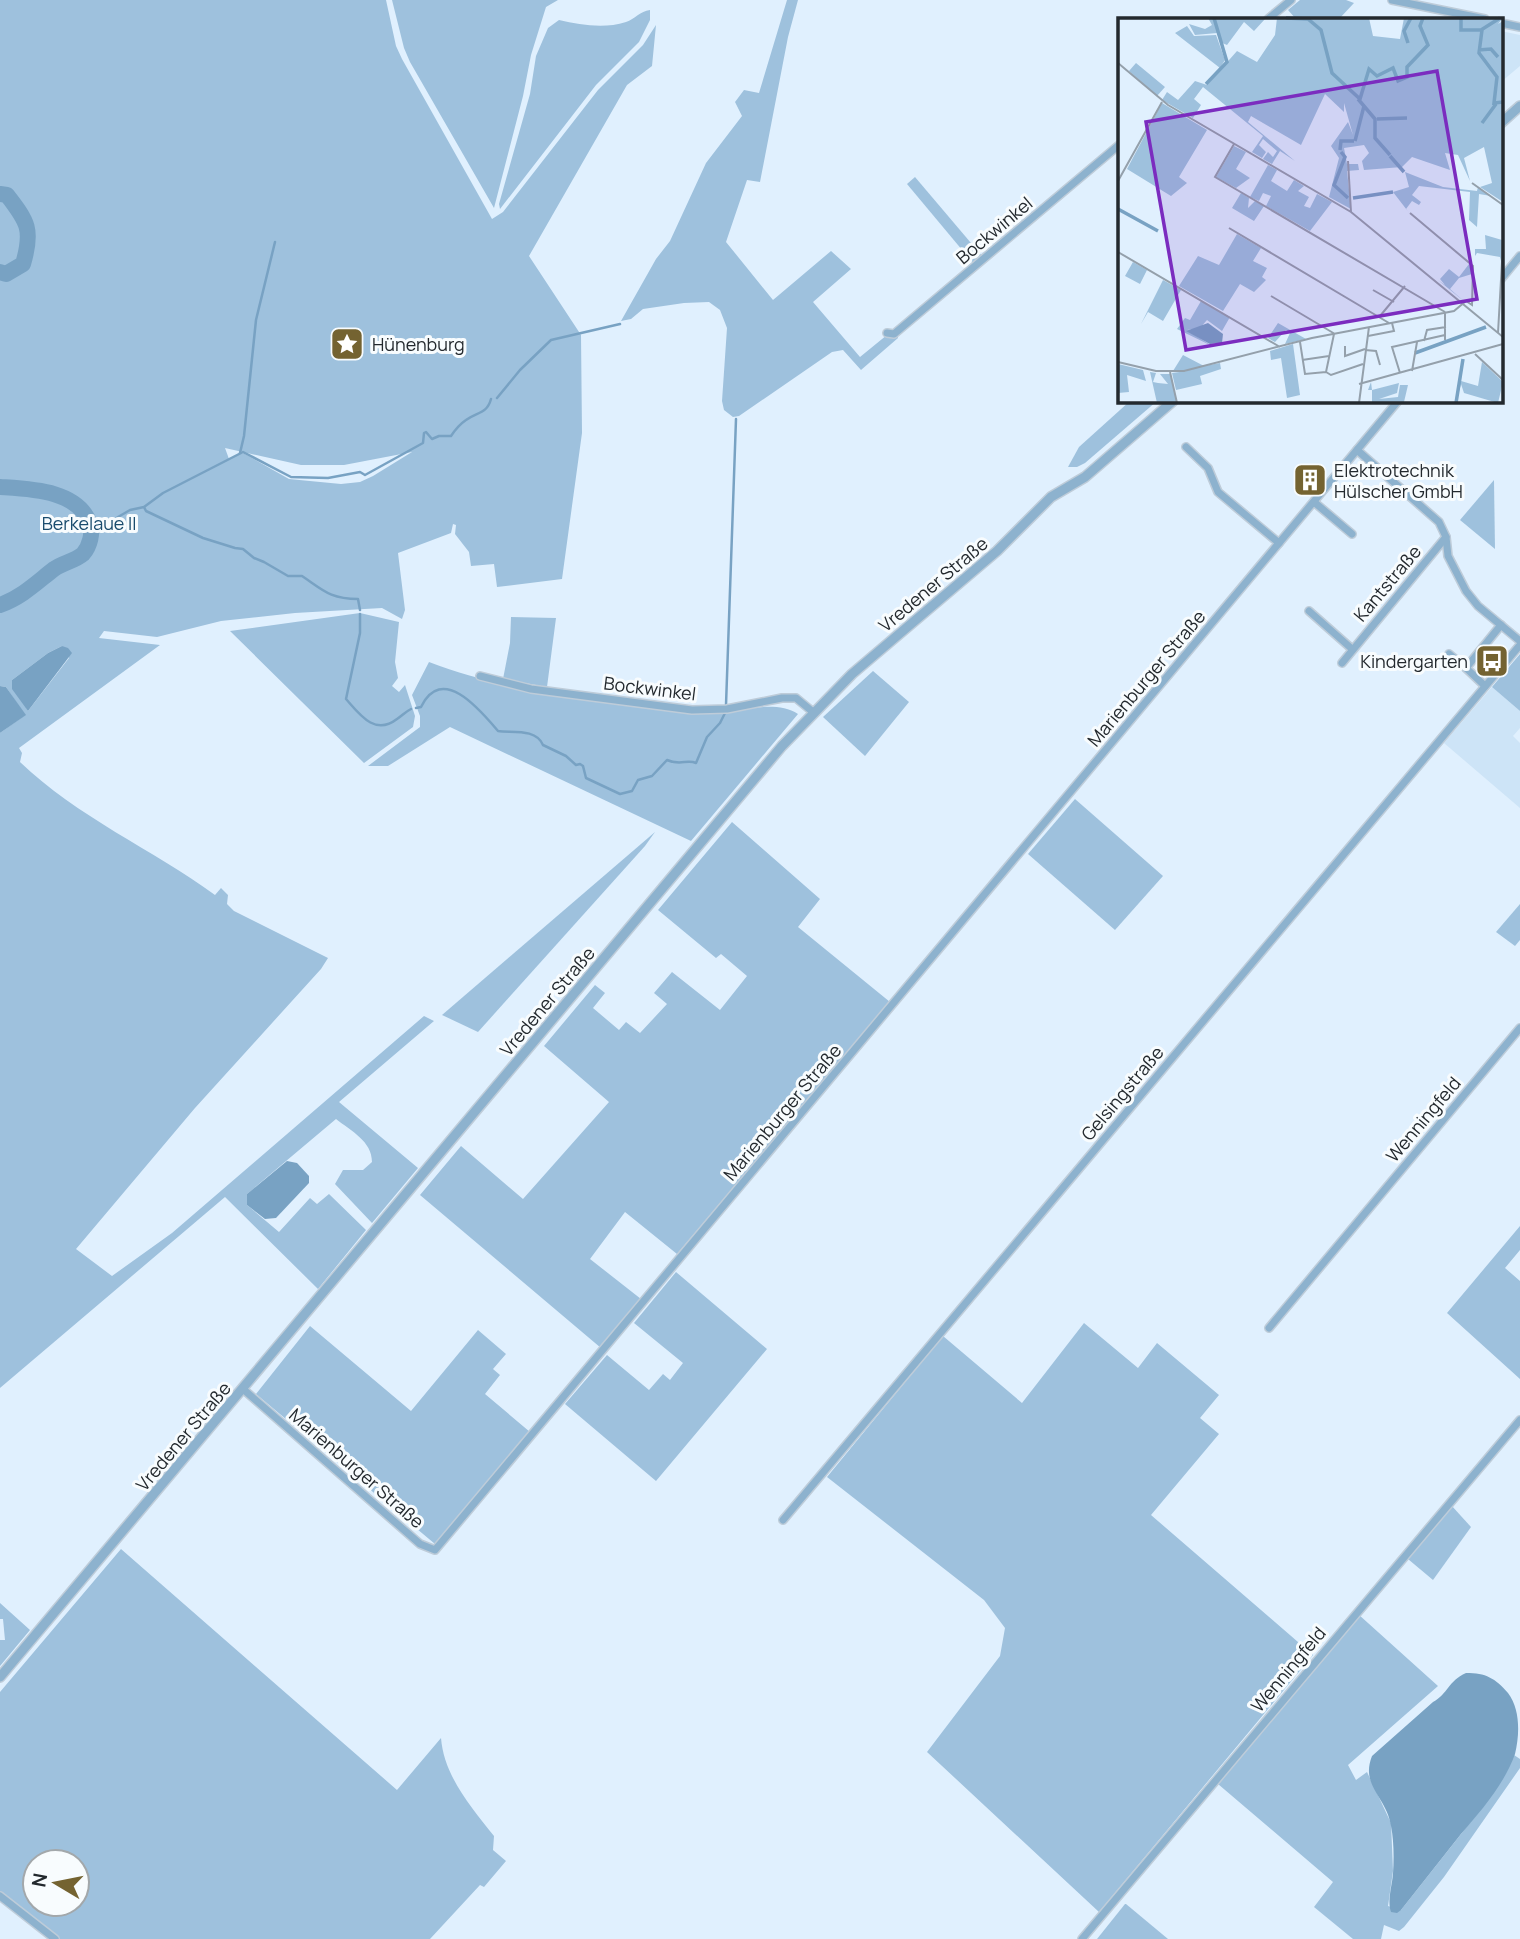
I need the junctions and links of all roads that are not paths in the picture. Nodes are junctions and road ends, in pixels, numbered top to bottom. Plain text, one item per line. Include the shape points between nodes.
1 (1290, 0) edge
2 (1392, 0) edge
3 (1269, 18) edge
4 (1480, 18) edge
5 (1502, 23) edge
6 (1520, 27) edge
7 (1520, 106) edge
8 (1502, 121) edge
9 (1118, 146) edge
10 (1520, 256) edge
11 (1502, 278) edge
12 (887, 334) dead end
13 (1172, 402) edge
14 (1397, 402) edge
15 (1186, 447) dead end
16 (1357, 450) junction
17 (1314, 502) junction
18 (1352, 534) dead end
19 (1446, 537) junction
20 (1279, 543) junction
21 (1309, 611) dead end
22 (1501, 625) junction
23 (1520, 643) edge
24 (1352, 649) junction
25 (1449, 654) dead end
26 (1342, 663) dead end
27 (1466, 668) junction
28 (480, 676) dead end
29 (1485, 686) junction
30 (813, 712) junction
31 (1520, 1028) edge
32 (1269, 1328) dead end
33 (243, 1389) junction
34 (1520, 1420) edge
35 (783, 1520) dead end
36 (0, 1677) edge
37 (0, 1896) edge
38 (55, 1939) edge
39 (1082, 1939) edge

1 - 3 street
2 - 4 street
5 - 6 street
7 - 8 street
9 - 12 street, Bockwinkel via 894,334
10 - 11 street
13 - 30 street, Vredener Straße via 1085,477 1051,497 997,551
14 - 16 street, Marienburger Straße
15 - 20 street via 1208,468 1218,492
16 - 17 street, Marienburger Straße
16 - 19 street via 1439,522
17 - 18 street
17 - 20 street, Marienburger Straße
19 - 22 street via 1448,556 1466,591
19 - 24 street, Kantstraße
20 - 33 street, Marienburger Straße via 435,1550 421,1544
21 - 24 street
22 - 23 street
22 - 27 street
23 - 29 street, Gelsingstraße
24 - 26 street, Kantstraße
25 - 27 street
27 - 29 street
28 - 30 street, Bockwinkel via 531,689 692,710 796,698
29 - 35 street, Gelsingstraße
30 - 33 street, Vredener Straße
31 - 32 street, Wenningfeld
33 - 36 street, Vredener Straße
34 - 39 street, Wenningfeld
37 - 38 street

